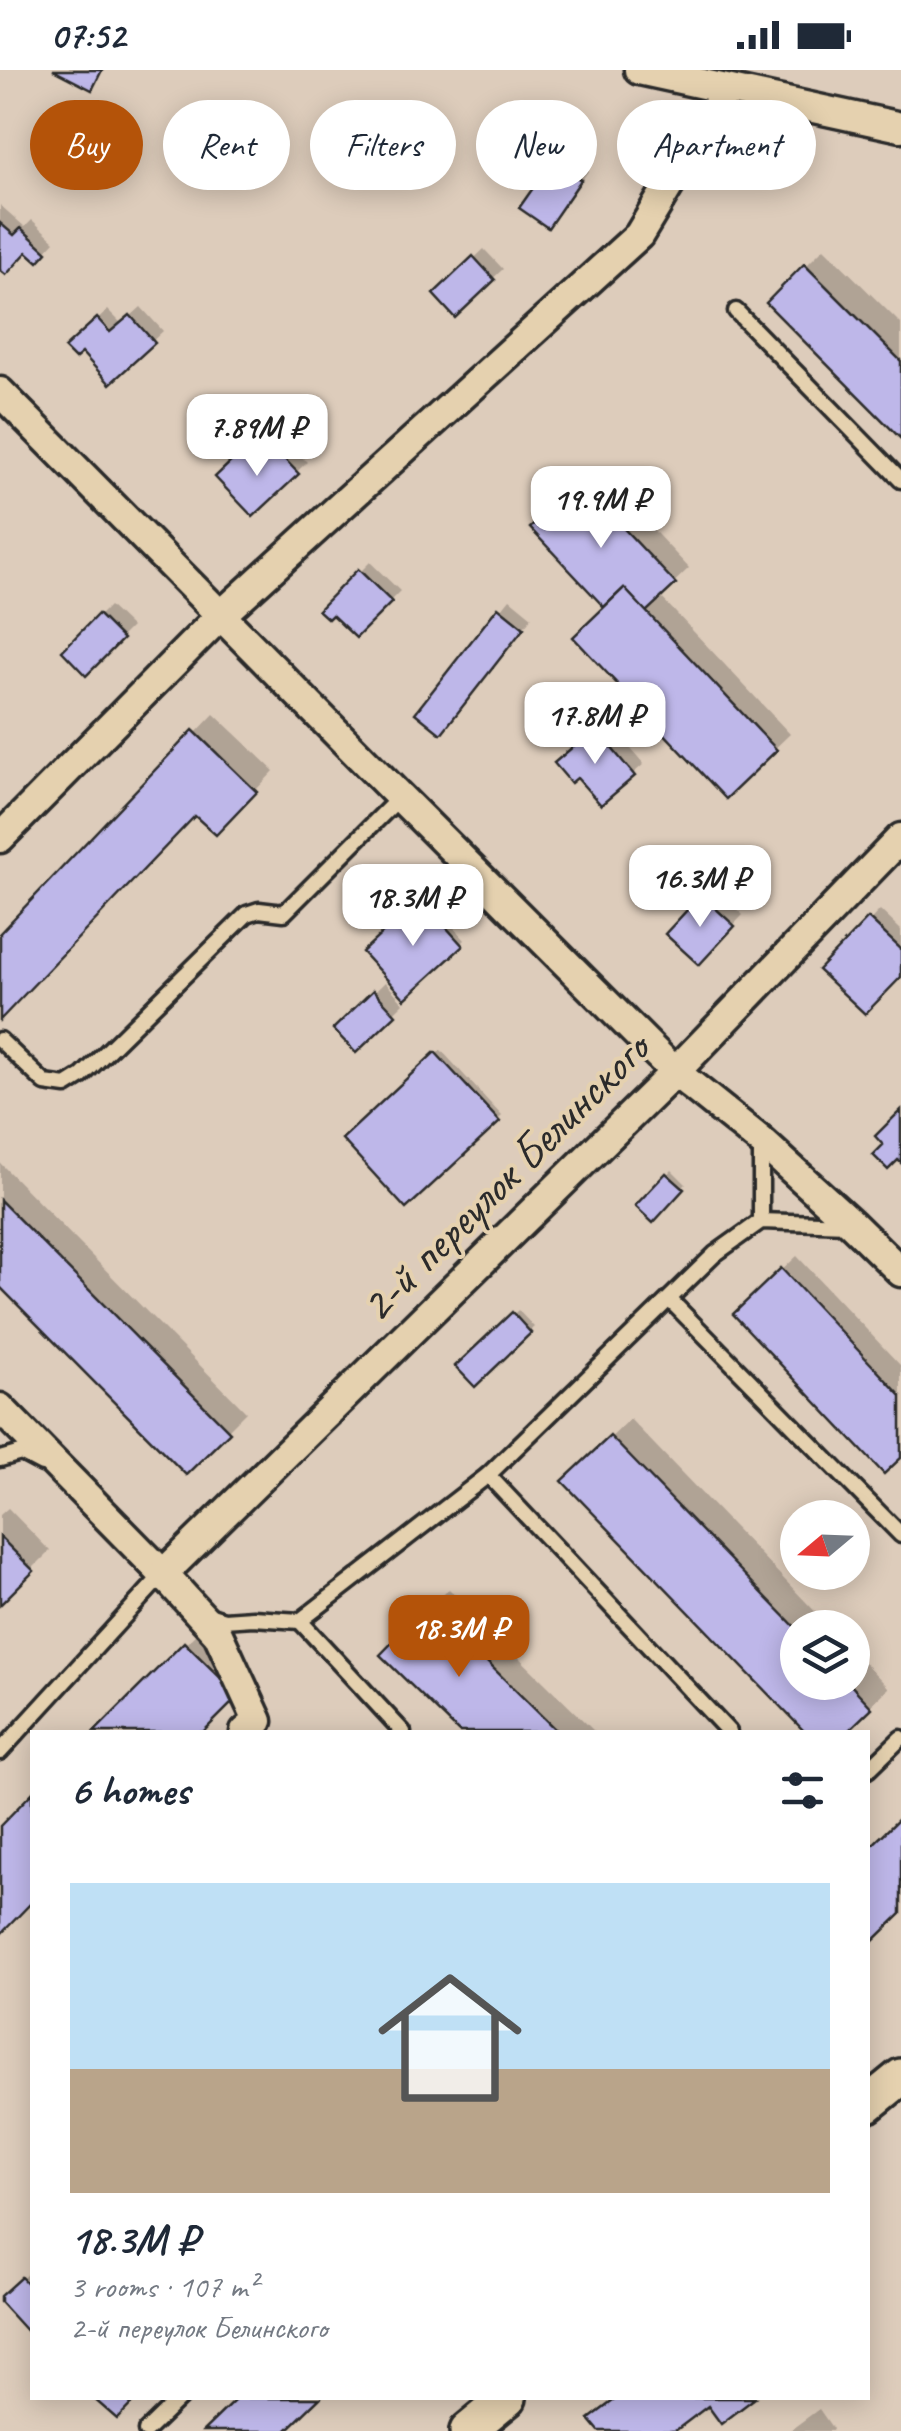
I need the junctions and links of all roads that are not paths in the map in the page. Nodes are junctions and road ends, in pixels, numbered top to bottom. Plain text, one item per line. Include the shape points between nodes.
1 (638, 70) edge
2 (726, 90) junction
3 (901, 127) edge
4 (736, 311) dead end
5 (0, 392) edge
6 (901, 480) edge
7 (220, 616) junction
8 (400, 797) junction
9 (0, 838) edge
10 (901, 838) edge
11 (0, 1040) edge
12 (675, 1072) junction
13 (761, 1141) junction
14 (761, 1220) junction
15 (853, 1224) junction
16 (901, 1272) edge
17 (670, 1300) junction
18 (0, 1408) edge
19 (0, 1459) edge
20 (488, 1475) junction
21 (73, 1482) junction
22 (901, 1535) edge
23 (164, 1574) junction
24 (198, 1612) junction
25 (300, 1621) junction
26 (247, 1730) edge
27 (401, 1730) edge
28 (728, 1730) edge
29 (901, 1738) edge
30 (0, 1752) edge
31 (870, 1768) edge
32 (901, 2077) edge
33 (870, 2102) edge
34 (178, 2400) edge
35 (506, 2400) edge
36 (146, 2431) edge
37 (468, 2431) edge

1 - 2 street
2 - 3 street
2 - 7 street via 639,235
4 - 6 lane
5 - 7 street
7 - 8 street
7 - 9 street
8 - 11 lane via 284,914 247,914 66,1086 45,1083
8 - 12 street
10 - 12 street, 2-й переулок Белинского
12 - 13 street
12 - 23 street, 2-й переулок Белинского
13 - 14 lane
13 - 15 street
14 - 15 lane
14 - 17 lane
15 - 16 street
17 - 20 lane
17 - 22 lane
18 - 21 street
19 - 21 lane via 21,1453
20 - 25 lane
20 - 28 lane
21 - 23 street
23 - 24 street
23 - 30 lane
24 - 25 lane via 224,1620
24 - 26 street via 218,1634 258,1721
25 - 27 lane
29 - 31 lane
32 - 33 street
34 - 36 lane
35 - 37 street

